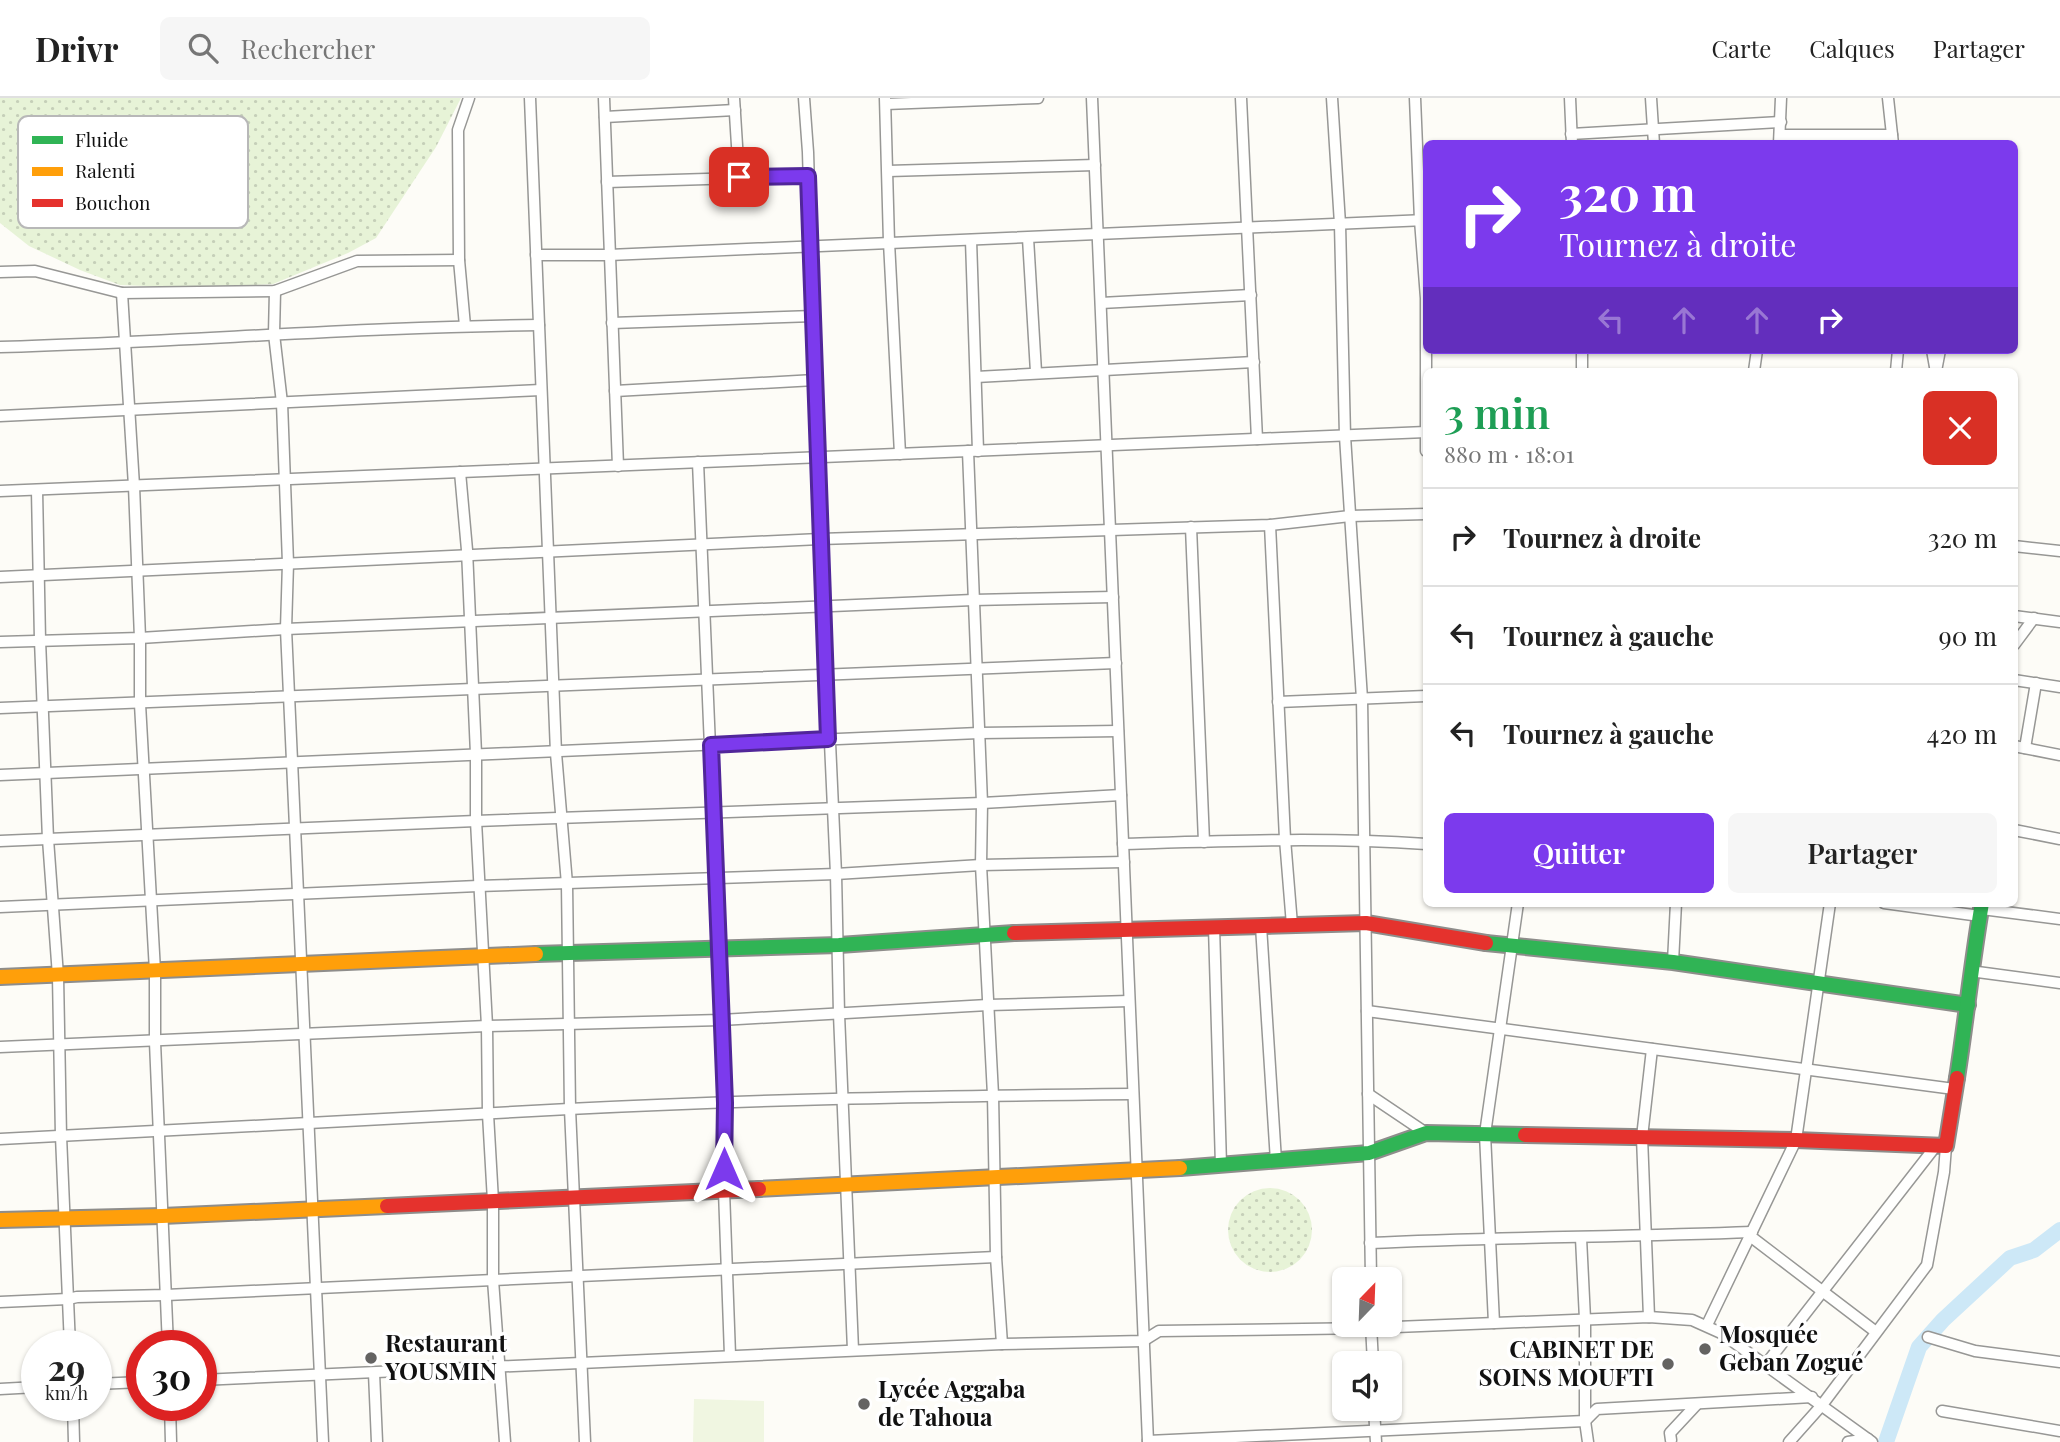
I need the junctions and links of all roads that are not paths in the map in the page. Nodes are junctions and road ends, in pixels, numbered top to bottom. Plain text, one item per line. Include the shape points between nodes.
1 (469, 98) edge
2 (530, 98) edge
3 (604, 98) edge
4 (734, 98) edge
5 (804, 98) edge
6 (1038, 98) edge
7 (1092, 98) edge
8 (1241, 98) edge
9 (1332, 98) edge
10 (1415, 98) edge
11 (1570, 98) edge
12 (1651, 98) edge
13 (1780, 98) edge
14 (1888, 98) edge
15 (885, 101) edge
16 (735, 110) junction
17 (605, 117) junction
18 (1781, 122) junction
19 (1653, 131) junction
20 (1571, 139) edge
21 (1780, 139) edge
22 (1893, 139) edge
23 (1654, 140) edge
24 (1095, 165) junction
25 (888, 171) junction
26 (808, 176) junction
27 (739, 177) junction
28 (607, 182) junction
29 (1423, 220) edge
30 (1340, 224) junction
31 (1249, 228) junction
32 (1098, 234) junction
33 (1028, 238) junction
34 (971, 240) junction
35 (889, 242) junction
36 (810, 245) junction
37 (536, 255) junction
38 (609, 255) junction
39 (459, 260) junction
40 (0, 272) edge
41 (275, 291) junction
42 (122, 293) junction
43 (1251, 295) junction
44 (1101, 303) junction
45 (814, 316) junction
46 (612, 323) junction
47 (539, 325) junction
48 (465, 326) junction
49 (274, 334) junction
50 (125, 344) junction
51 (0, 347) edge
52 (1254, 362) junction
53 (1104, 370) junction
54 (1036, 372) junction
55 (976, 377) junction
56 (815, 380) junction
57 (541, 390) junction
58 (615, 391) junction
59 (282, 403) junction
60 (130, 410) junction
61 (0, 416) edge
62 (1423, 432) edge
63 (1345, 436) junction
64 (1257, 439) junction
65 (1107, 445) junction
66 (973, 451) junction
67 (900, 454) junction
68 (817, 457) junction
69 (698, 462) junction
70 (618, 466) junction
71 (545, 469) junction
72 (460, 472) junction
73 (284, 480) junction
74 (134, 486) junction
75 (37, 490) junction
76 (0, 491) edge
77 (1423, 514) edge
78 (1350, 516) junction
79 (1270, 525) junction
80 (1191, 527) junction
81 (1110, 530) junction
82 (971, 535) junction
83 (820, 539) junction
84 (701, 545) junction
85 (2018, 546) edge
86 (548, 551) junction
87 (2060, 551) edge
88 (467, 554) junction
89 (288, 563) junction
90 (138, 572) junction
91 (40, 576) junction
92 (0, 577) edge
93 (1113, 597) junction
94 (972, 600) junction
95 (823, 606) junction
96 (703, 611) junction
97 (2018, 616) edge
98 (551, 618) junction
99 (2034, 618) junction
100 (469, 621) junction
101 (2060, 622) edge
102 (286, 629) junction
103 (141, 638) junction
104 (40, 640) junction
105 (2018, 640) edge
106 (0, 642) edge
107 (1116, 663) junction
108 (975, 669) junction
109 (826, 674) junction
110 (708, 680) junction
111 (2018, 681) edge
112 (2036, 683) junction
113 (553, 685) junction
114 (2060, 686) edge
115 (472, 689) junction
116 (289, 696) junction
117 (1423, 696) edge
118 (1362, 699) junction
119 (1278, 702) junction
120 (140, 704) junction
121 (43, 707) junction
122 (0, 708) edge
123 (1118, 731) junction
124 (979, 733) junction
125 (828, 739) junction
126 (711, 745) junction
127 (2020, 747) edge
128 (556, 752) junction
129 (476, 754) junction
130 (2060, 755) edge
131 (292, 762) junction
132 (142, 769) junction
133 (46, 773) junction
134 (0, 775) edge
135 (1121, 795) junction
136 (982, 803) junction
137 (832, 807) junction
138 (714, 812) junction
139 (562, 817) junction
140 (475, 821) junction
141 (295, 828) junction
142 (2018, 831) edge
143 (145, 835) junction
144 (48, 839) junction
145 (1285, 839) junction
146 (1365, 839) junction
147 (2060, 839) edge
148 (0, 841) edge
149 (1205, 842) junction
150 (1123, 844) junction
151 (1423, 844) edge
152 (1124, 862) junction
153 (981, 865) junction
154 (836, 874) junction
155 (716, 879) junction
156 (567, 884) junction
157 (478, 886) junction
158 (298, 893) junction
159 (151, 902) junction
160 (54, 905) junction
161 (0, 907) edge
162 (1518, 907) edge
163 (1676, 907) edge
164 (1829, 907) edge
165 (1949, 907) edge
166 (1982, 909) edge
167 (2060, 919) edge
168 (1366, 923) junction
169 (1292, 925) junction
170 (1261, 926) junction
171 (1214, 928) junction
172 (1126, 930) junction
173 (984, 934) junction
174 (839, 945) junction
175 (719, 947) junction
176 (1513, 947) junction
177 (569, 952) junction
178 (483, 955) junction
179 (301, 962) junction
180 (1673, 962) junction
181 (155, 971) junction
182 (1970, 971) junction
183 (58, 976) junction
184 (0, 977) edge
185 (1818, 984) junction
186 (2060, 984) edge
187 (1129, 1001) junction
188 (988, 1005) junction
189 (1968, 1005) junction
190 (1367, 1010) junction
191 (839, 1014) junction
192 (721, 1020) junction
193 (570, 1023) junction
194 (487, 1026) junction
195 (1502, 1028) junction
196 (304, 1033) junction
197 (155, 1042) junction
198 (60, 1046) junction
199 (0, 1047) edge
200 (1651, 1049) junction
201 (1806, 1069) junction
202 (1954, 1088) junction
203 (1133, 1094) junction
204 (1368, 1094) junction
205 (993, 1095) junction
206 (843, 1099) junction
207 (725, 1103) junction
208 (570, 1109) junction
209 (488, 1114) junction
210 (308, 1125) junction
211 (158, 1131) junction
212 (1426, 1133) junction
213 (1485, 1134) junction
214 (61, 1136) junction
215 (1642, 1137) junction
216 (0, 1139) edge
217 (1796, 1140) junction
218 (1940, 1146) junction
219 (1369, 1153) junction
220 (1276, 1161) junction
221 (1221, 1165) junction
222 (1136, 1172) junction
223 (995, 1179) junction
224 (846, 1185) junction
225 (724, 1191) junction
226 (574, 1198) junction
227 (493, 1201) junction
228 (311, 1209) junction
229 (162, 1216) junction
230 (65, 1219) junction
231 (0, 1220) edge
232 (1751, 1234) junction
233 (1646, 1237) junction
234 (1490, 1238) junction
235 (1581, 1238) junction
236 (1370, 1244) junction
237 (996, 1257) junction
238 (849, 1263) junction
239 (1371, 1267) edge
240 (727, 1269) junction
241 (578, 1276) junction
242 (493, 1280) junction
243 (315, 1288) junction
244 (1822, 1291) junction
245 (166, 1295) junction
246 (68, 1299) junction
247 (0, 1302) edge
248 (1649, 1317) junction
249 (1585, 1320) junction
250 (1494, 1323) junction
251 (1402, 1325) edge
252 (1707, 1325) junction
253 (1332, 1327) edge
254 (69, 1330) edge
255 (167, 1330) edge
256 (1876, 1332) junction
257 (1928, 1337) dead end
258 (1143, 1341) junction
259 (1002, 1343) junction
260 (853, 1350) junction
261 (730, 1355) junction
262 (581, 1362) junction
263 (2060, 1362) edge
264 (1766, 1364) junction
265 (499, 1366) junction
266 (374, 1373) junction
267 (318, 1374) junction
268 (217, 1379) edge
269 (21, 1388) edge
270 (0, 1389) edge
271 (1812, 1397) junction
272 (1697, 1404) junction
273 (1822, 1405) junction
274 (1942, 1411) dead end
275 (1585, 1420) junction
276 (73, 1421) edge
277 (170, 1421) edge
278 (1375, 1421) edge
279 (1375, 1429) junction
280 (2060, 1432) edge
281 (1671, 1441) edge
282 (1870, 1441) edge
283 (74, 1442) edge
284 (171, 1442) edge
285 (323, 1442) edge
286 (377, 1442) edge
287 (505, 1442) edge
288 (585, 1442) edge
289 (1148, 1442) edge
290 (1376, 1442) edge
291 (1588, 1442) edge
292 (1789, 1442) edge
293 (1848, 1442) edge

1 - 39 street via 458,130
2 - 37 street
3 - 17 street
4 - 16 street
5 - 26 street
6 - 15 street
7 - 24 street
8 - 31 street
9 - 30 street
10 - 29 street
11 - 20 street
12 - 19 street
13 - 18 street
14 - 22 street
15 - 25 street
16 - 17 street
16 - 27 street
17 - 28 street
18 - 19 street
18 - 21 street
19 - 20 street
19 - 23 street
21 - 22 street
24 - 25 street
24 - 32 street
25 - 35 street
26 - 27 street
26 - 36 street
27 - 28 street
28 - 38 street
29 - 30 street
30 - 31 street
30 - 63 street
31 - 32 street
31 - 43 street
32 - 33 street
32 - 44 street
33 - 34 street
33 - 54 street
34 - 35 street
34 - 55 street
35 - 36 street
35 - 67 street
36 - 38 street
36 - 45 street
37 - 38 street
37 - 47 street
38 - 46 street
39 - 41 street via 357,261
39 - 48 street
40 - 42 street via 35,271
41 - 42 street
41 - 49 street
42 - 50 street
43 - 44 street
43 - 52 street
44 - 53 street
45 - 46 street
45 - 56 street
46 - 58 street
47 - 48 street
47 - 57 street
48 - 49 street
49 - 50 street
49 - 59 street
50 - 51 street
50 - 60 street
52 - 53 street
52 - 64 street
53 - 54 street
53 - 65 street
54 - 55 street
55 - 66 street
56 - 58 street
56 - 68 street
57 - 59 street
57 - 71 street
58 - 70 street
59 - 60 street
59 - 73 street
60 - 61 street
60 - 74 street
62 - 63 street
63 - 64 street
63 - 78 street
64 - 65 street
65 - 66 street
65 - 81 street
66 - 67 street
66 - 82 street
67 - 68 street
68 - 69 street
68 - 83 street
69 - 70 street
69 - 84 street
70 - 71 street
71 - 72 street
71 - 86 street
72 - 73 street
72 - 88 street
73 - 74 street
73 - 89 street
74 - 75 street
74 - 90 street
75 - 76 street
75 - 91 street
77 - 78 street
78 - 79 street
78 - 118 street
79 - 80 street
79 - 119 street
80 - 81 street
80 - 149 street
81 - 82 street
81 - 93 street
82 - 83 street
82 - 94 street
83 - 84 street
83 - 95 street
84 - 86 street
84 - 96 street
85 - 87 street
86 - 88 street
86 - 98 street
88 - 89 street
88 - 100 street
89 - 90 street
89 - 102 street
90 - 91 street
90 - 103 street
91 - 92 street
91 - 104 street
93 - 94 street
93 - 107 street
94 - 95 street
94 - 108 street
95 - 96 street
95 - 109 street
96 - 98 street
96 - 110 street
97 - 99 street
98 - 100 street
98 - 113 street
99 - 101 street
99 - 105 street
100 - 102 street
100 - 115 street
102 - 103 street
102 - 116 street
103 - 104 street
103 - 120 street
104 - 106 street
104 - 121 street
107 - 108 street
107 - 123 street
108 - 109 street
108 - 124 street
109 - 110 street
109 - 125 street
110 - 113 street
110 - 126 street
111 - 112 street
112 - 114 street
112 - 127 street
113 - 115 street
113 - 128 street
115 - 116 street
115 - 129 street
116 - 120 street
116 - 131 street
117 - 118 street
118 - 119 street
118 - 146 street
119 - 145 street
120 - 121 street
120 - 132 street
121 - 122 street
121 - 133 street
123 - 124 street
123 - 135 street
124 - 125 street
124 - 136 street
125 - 126 street
125 - 137 street
126 - 128 street
126 - 138 street
127 - 130 street
128 - 129 street
128 - 139 street
129 - 131 street
129 - 140 street
131 - 132 street
131 - 141 street
132 - 133 street
132 - 143 street
133 - 134 street
133 - 144 street
135 - 136 street
135 - 150 street
136 - 137 street
136 - 153 street
137 - 138 street
137 - 154 street
138 - 139 street
138 - 155 street
139 - 140 street
139 - 156 street
140 - 141 street
140 - 157 street
141 - 143 street
141 - 158 street
142 - 147 street
143 - 144 street
143 - 159 street
144 - 148 street
144 - 160 street
145 - 146 street
145 - 149 street
145 - 169 street
146 - 151 street
146 - 168 street
149 - 150 street
150 - 152 street
152 - 153 street
152 - 172 street
153 - 154 street
153 - 173 street
154 - 155 street
154 - 174 street
155 - 156 street
155 - 175 street
156 - 157 street
156 - 177 street
157 - 158 street
157 - 178 street
158 - 159 street
158 - 179 street
159 - 160 street
159 - 181 street
160 - 161 street
160 - 183 street
162 - 176 street
163 - 180 street
164 - 185 street
165 - 166 street
166 - 167 street
166 - 182 street
168 - 169 street
168 - 176 street
168 - 190 street
169 - 170 street
170 - 171 street
170 - 220 street
171 - 172 street
171 - 221 street
172 - 173 street
172 - 187 street
173 - 174 street
173 - 188 street
174 - 175 street
174 - 191 street
175 - 177 street
175 - 192 street
176 - 180 street
176 - 195 street
177 - 178 street
177 - 193 street
178 - 179 street
178 - 194 street
179 - 181 street
179 - 196 street
180 - 185 street
181 - 183 street
181 - 197 street
182 - 186 street
182 - 189 street
183 - 184 street
183 - 198 street
185 - 189 street
185 - 201 street
187 - 188 street
187 - 203 street
188 - 191 street
188 - 205 street
189 - 202 street
190 - 195 street
190 - 204 street
191 - 192 street
191 - 206 street
192 - 193 street
192 - 207 street
193 - 194 street
193 - 208 street
194 - 196 street
194 - 209 street
195 - 200 street
195 - 213 street
196 - 197 street
196 - 210 street
197 - 198 street
197 - 211 street
198 - 199 street
198 - 214 street
200 - 201 street
200 - 215 street
201 - 202 street
201 - 217 street
202 - 218 street
203 - 205 street
203 - 222 street
204 - 212 street
204 - 219 street
205 - 206 street
205 - 223 street
206 - 207 street
206 - 224 street
207 - 208 street
207 - 225 street
208 - 209 street
208 - 226 street
209 - 210 street
209 - 227 street
210 - 211 street
210 - 228 street
211 - 214 street
211 - 229 street
212 - 213 street
212 - 219 street
213 - 215 street
213 - 234 street
214 - 216 street
214 - 230 street
215 - 217 street
215 - 233 street
217 - 218 street
217 - 232 street
218 - 244 street
218 - 256 street via 1944,1172 1927,1265
219 - 220 street
219 - 236 street
220 - 221 street
221 - 222 street
222 - 223 street
222 - 258 street
223 - 224 street
223 - 237 street
224 - 225 street
224 - 238 street
225 - 226 street
225 - 240 street
226 - 227 street
226 - 241 street
227 - 228 street
227 - 242 street
228 - 229 street
228 - 243 street
229 - 230 street
229 - 245 street
230 - 231 street
230 - 246 street
232 - 233 street
232 - 244 street
232 - 252 street
233 - 235 street
233 - 248 street
234 - 235 street
234 - 236 street
234 - 250 street
235 - 249 street
236 - 239 street
237 - 238 street
237 - 259 street
238 - 240 street
238 - 260 street
240 - 241 street
240 - 261 street
241 - 242 street
241 - 262 street
242 - 243 street
242 - 265 street
243 - 245 street
243 - 267 street
244 - 256 street
244 - 264 street
245 - 246 street
245 - 255 street
246 - 247 street
246 - 254 street
248 - 249 street
248 - 252 street
249 - 250 street
249 - 275 street
250 - 251 street
252 - 264 street
253 - 258 street via 1159,1331
256 - 273 street
257 - 263 street via 1975,1351
258 - 259 street
258 - 289 street
259 - 260 street
260 - 261 street
261 - 262 street
262 - 265 street
262 - 288 street
264 - 271 street
265 - 266 street
265 - 287 street
266 - 267 street
266 - 286 street
267 - 268 street
267 - 285 street
269 - 270 street
271 - 272 street
271 - 273 street
272 - 275 street via 1597,1409
272 - 281 street via 1670,1433
273 - 282 street
273 - 292 street
274 - 280 street
275 - 279 street
275 - 291 street
276 - 283 street
277 - 284 street
278 - 279 street
279 - 289 street
279 - 290 street
282 - 293 street

